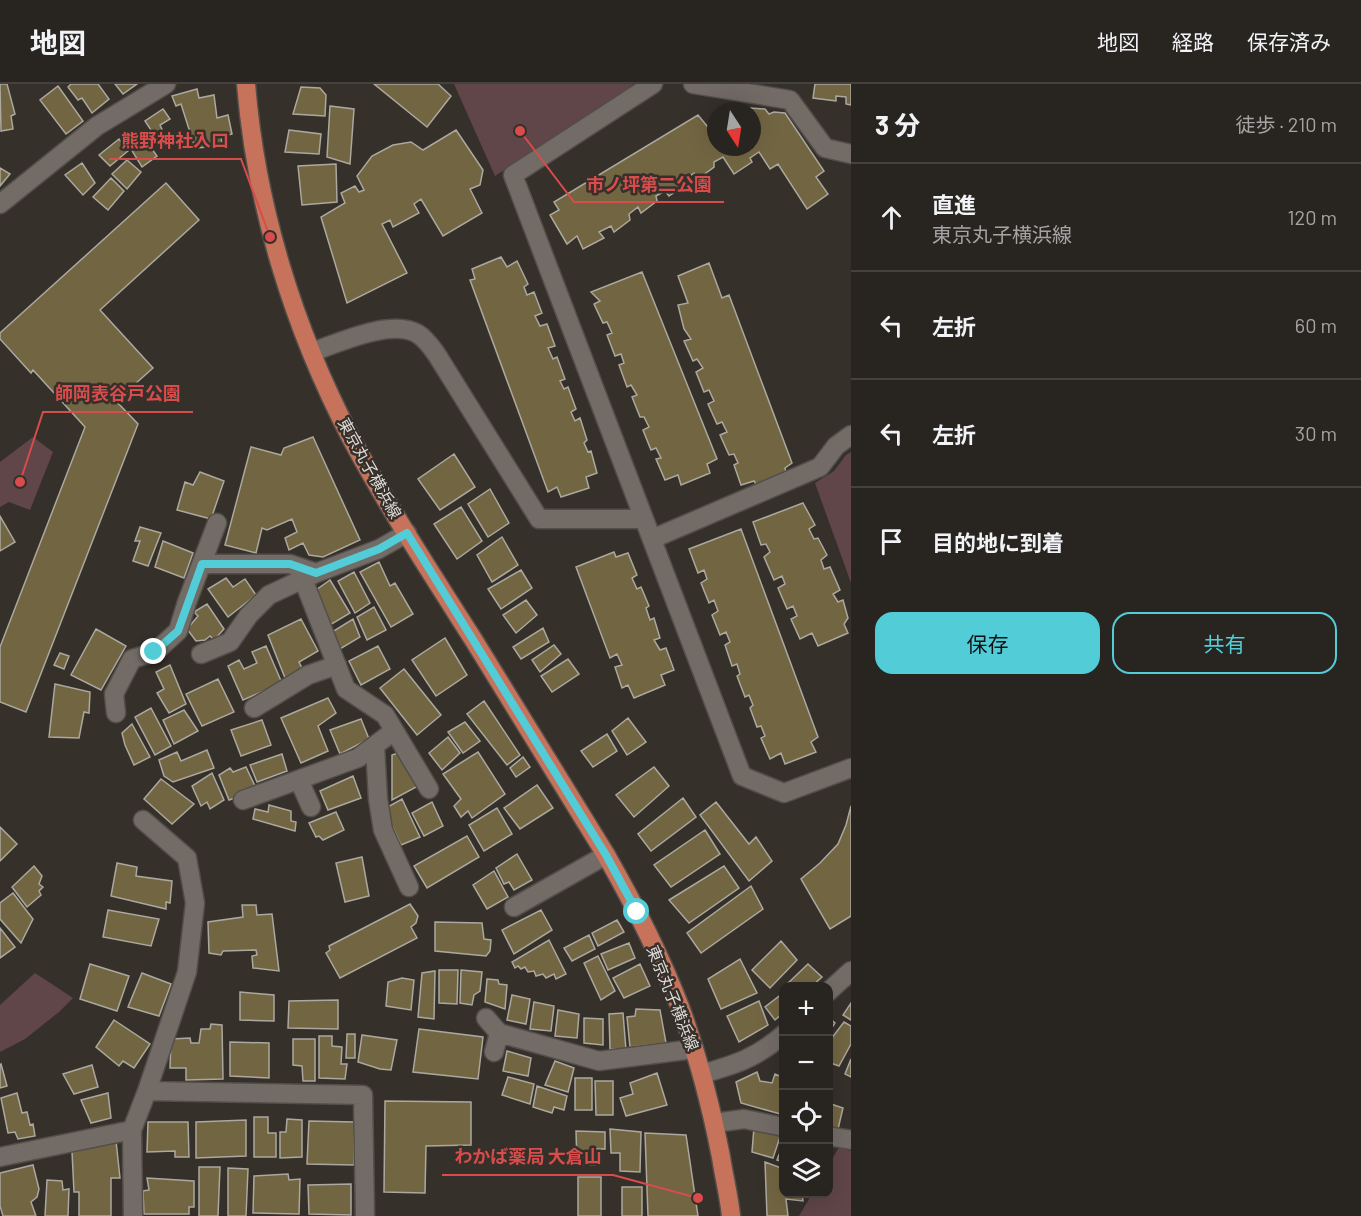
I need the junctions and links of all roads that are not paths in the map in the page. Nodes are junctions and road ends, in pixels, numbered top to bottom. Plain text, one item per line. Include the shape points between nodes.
1 (166, 84) edge
2 (246, 84) edge
3 (654, 84) edge
4 (693, 84) edge
5 (791, 92) edge
6 (851, 154) edge
7 (0, 204) edge
8 (312, 352) junction
9 (851, 435) edge
10 (644, 519) junction
11 (218, 524) dead end
12 (407, 533) junction
13 (652, 539) junction
14 (202, 564) junction
15 (309, 576) junction
16 (201, 654) dead end
17 (337, 665) junction
18 (254, 708) dead end
19 (116, 713) dead end
20 (394, 731) junction
21 (375, 746) junction
22 (851, 768) edge
23 (299, 780) junction
24 (429, 789) dead end
25 (243, 800) dead end
26 (311, 807) dead end
27 (143, 820) dead end
28 (606, 855) junction
29 (408, 887) dead end
30 (513, 907) dead end
31 (851, 971) edge
32 (833, 987) edge
33 (486, 1018) dead end
34 (499, 1033) junction
35 (781, 1036) edge
36 (694, 1049) junction
37 (494, 1052) dead end
38 (702, 1074) junction
39 (147, 1092) junction
40 (714, 1123) junction
41 (779, 1126) edge
42 (132, 1130) junction
43 (833, 1137) edge
44 (851, 1140) edge
45 (0, 1157) edge
46 (133, 1216) edge
47 (365, 1216) edge
48 (731, 1216) edge

1 - 7 street via 98,126
2 - 8 main road, 東京丸子横浜線 via 271,230
3 - 10 street via 513,176
4 - 5 street
5 - 6 street via 825,148
8 - 10 street via 378,329 416,333 437,355 538,519
8 - 12 main road, 東京丸子横浜線 via 352,438
9 - 13 street via 836,446 820,467
10 - 13 street
11 - 14 street
12 - 15 street via 379,549
12 - 28 main road, 東京丸子横浜線
13 - 22 street via 742,776 784,793
14 - 15 street via 290,564
14 - 19 street via 178,631 154,652 132,659 114,694
15 - 16 street via 269,595 230,642
15 - 17 street
17 - 18 street via 308,675
17 - 20 street via 346,689 385,715
20 - 21 street
20 - 24 street
21 - 23 street via 358,758
21 - 29 street via 383,830
23 - 25 street
23 - 26 street
27 - 39 street via 187,858 195,903 187,972
28 - 30 street
28 - 36 main road, 東京丸子横浜線 via 663,966
31 - 32 street
33 - 34 street
34 - 36 street via 599,1061
34 - 37 street
35 - 38 street via 752,1058
36 - 38 main road, 東京丸子横浜線
38 - 40 main road, 東京丸子横浜線
39 - 42 street
39 - 47 street via 363,1095
40 - 41 street via 744,1119
40 - 48 main road, 東京丸子横浜線
42 - 45 street
42 - 46 street
43 - 44 street

